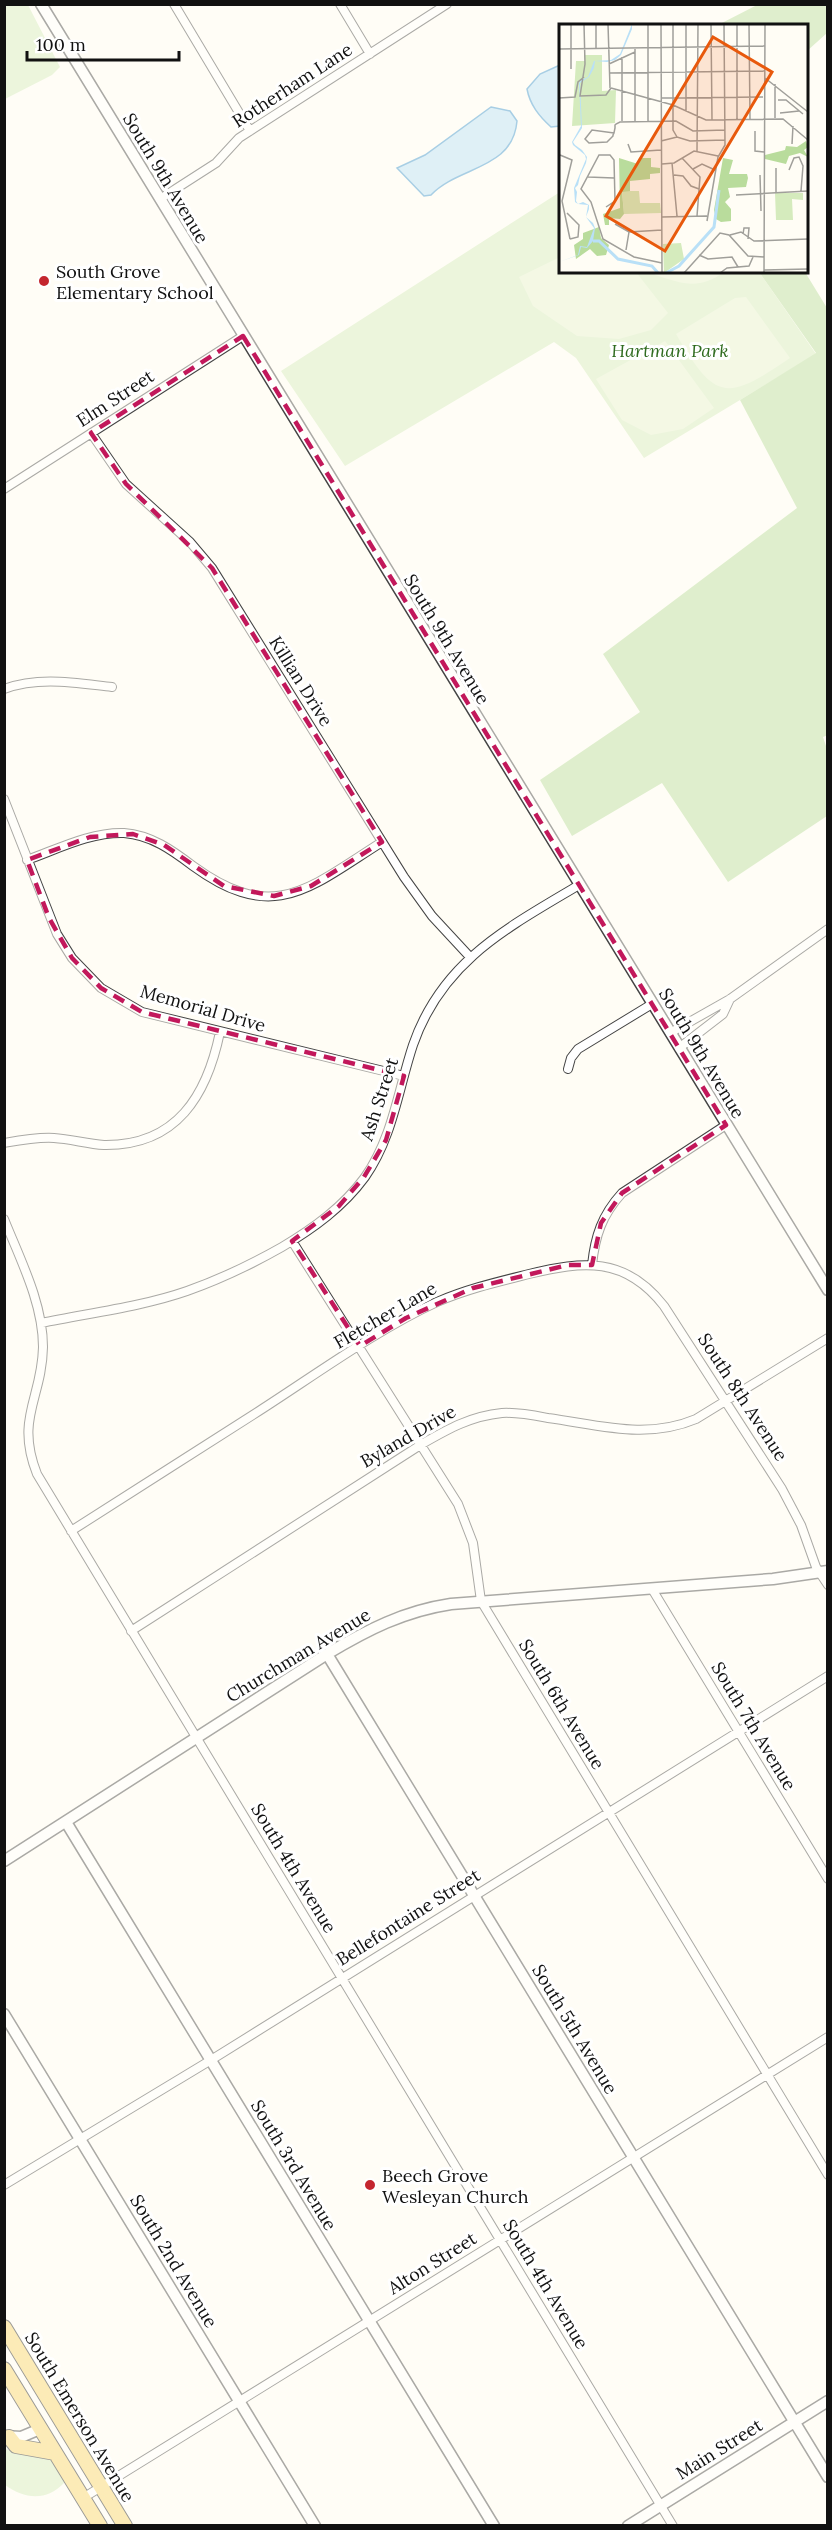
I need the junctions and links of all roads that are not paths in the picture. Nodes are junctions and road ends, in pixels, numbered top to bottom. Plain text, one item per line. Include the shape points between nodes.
1 (40, 4) edge
2 (174, 4) edge
3 (340, 4) edge
4 (447, 4) edge
5 (370, 54) junction
6 (250, 130) junction
7 (160, 199) junction
8 (243, 336) junction
9 (91, 433) junction
10 (4, 489) edge
11 (112, 687) dead end
12 (4, 689) edge
13 (4, 799) edge
14 (382, 842) junction
15 (27, 860) junction
16 (579, 885) junction
17 (828, 929) edge
18 (470, 957) junction
19 (730, 999) junction
20 (652, 1004) junction
21 (220, 1032) junction
22 (670, 1033) junction
23 (679, 1048) junction
24 (568, 1069) dead end
25 (404, 1076) junction
26 (726, 1125) junction
27 (4, 1143) edge
28 (4, 1219) edge
29 (292, 1241) junction
30 (592, 1265) junction
31 (828, 1290) edge
32 (41, 1323) junction
33 (828, 1338) edge
34 (360, 1347) junction
35 (726, 1401) junction
36 (422, 1444) junction
37 (71, 1531) junction
38 (824, 1572) edge
39 (828, 1585) edge
40 (652, 1589) junction
41 (481, 1601) junction
42 (131, 1631) junction
43 (327, 1654) junction
44 (828, 1676) edge
45 (738, 1732) junction
46 (196, 1738) junction
47 (608, 1812) junction
48 (66, 1822) junction
49 (4, 1861) edge
50 (828, 1879) edge
51 (474, 1895) junction
52 (341, 1979) junction
53 (4, 2014) edge
54 (828, 2037) edge
55 (211, 2060) junction
56 (767, 2075) junction
57 (80, 2138) junction
58 (633, 2157) junction
59 (828, 2175) edge
60 (4, 2185) edge
61 (500, 2240) junction
62 (370, 2321) junction
63 (4, 2327) edge
64 (4, 2369) edge
65 (240, 2402) junction
66 (828, 2402) edge
67 (58, 2416) junction
68 (794, 2422) junction
69 (40, 2429) junction
70 (7, 2437) edge
71 (55, 2453) junction
72 (828, 2477) edge
73 (101, 2487) junction
74 (83, 2498) junction
75 (661, 2505) junction
76 (100, 2526) edge
77 (125, 2526) edge
78 (315, 2526) edge
79 (494, 2526) edge
80 (628, 2526) edge
81 (673, 2526) edge

1 - 7 street, South 9th Avenue
2 - 6 street
3 - 5 street
4 - 5 street, Rotherham Lane
5 - 6 street, Rotherham Lane
6 - 7 street, Rotherham Lane via 216,163
7 - 8 street, South 9th Avenue
8 - 9 street, Elm Street
8 - 16 street, South 9th Avenue
9 - 10 street, Elm Street
9 - 14 street, Killian Drive via 126,484 183,535 212,568
11 - 12 street via 51,681
13 - 15 street, Memorial Drive
14 - 15 street via 311,886 274,896 246,894 224,886 164,845 133,834 90,837
14 - 18 street, Killian Drive via 426,908
15 - 21 street, Memorial Drive via 64,948 100,988 142,1012
16 - 18 street, Ash Street via 501,932
16 - 20 street, South 9th Avenue
17 - 19 street
18 - 25 street, Ash Street via 436,996 422,1022
19 - 22 street
19 - 23 street via 723,1014
20 - 22 street, South 9th Avenue
20 - 24 street via 578,1049
21 - 25 street, Memorial Drive
21 - 27 street via 214,1061 200,1093 180,1117 157,1132 135,1141 107,1145 45,1137
22 - 23 street, South 9th Avenue
23 - 26 street, South 9th Avenue
25 - 29 street, Ash Street via 386,1140 364,1177 339,1206
26 - 30 street via 622,1193 601,1223
26 - 31 street, South 9th Avenue
28 - 32 street, South 4th Avenue
29 - 32 street, Ash Street via 241,1270 188,1291
29 - 34 street, South 6th Avenue
30 - 34 street, Fletcher Lane via 568,1265 474,1288 406,1318
30 - 35 street, South 8th Avenue via 628,1275 655,1295
32 - 37 street, South 4th Avenue via 42,1358 28,1415 28,1442 37,1474
33 - 35 street, Byland Drive
34 - 36 street, South 6th Avenue
34 - 37 street, Fletcher Lane
35 - 36 street, Byland Drive via 688,1423 657,1431 500,1413 460,1422
35 - 38 street, South 8th Avenue via 787,1498
36 - 41 street, South 6th Avenue via 467,1525
36 - 42 street, Byland Drive
37 - 42 street, South 4th Avenue
38 - 39 street, South 8th Avenue
38 - 40 street, Churchman Avenue
40 - 41 street, Churchman Avenue
40 - 45 street, South 7th Avenue
41 - 43 street, Churchman Avenue via 434,1606 395,1618
41 - 47 street, South 6th Avenue
42 - 46 street, South 4th Avenue
43 - 46 street, Churchman Avenue
43 - 51 street, South 5th Avenue
44 - 45 street, Bellefontaine Street
45 - 47 street, Bellefontaine Street
45 - 50 street, South 7th Avenue
46 - 48 street, Churchman Avenue
46 - 52 street, South 4th Avenue
47 - 51 street, Bellefontaine Street
47 - 56 street, South 6th Avenue
48 - 49 street, Churchman Avenue
48 - 55 street, South 3rd Avenue
51 - 52 street, Bellefontaine Street
51 - 58 street, South 5th Avenue
52 - 55 street, Bellefontaine Street
52 - 61 street, South 4th Avenue
53 - 57 street, South 2nd Avenue
54 - 56 street, Alton Street
55 - 57 street, Bellefontaine Street
55 - 62 street, South 3rd Avenue
56 - 58 street, Alton Street
56 - 59 street, South 6th Avenue
57 - 60 street, Bellefontaine Street
57 - 65 street, South 2nd Avenue
58 - 61 street, Alton Street
58 - 68 street, South 5th Avenue
61 - 62 street, Alton Street
61 - 75 street, South 4th Avenue
62 - 65 street, Alton Street
62 - 79 street, South 3rd Avenue
63 - 67 main road, South Emerson Avenue
64 - 69 main road
65 - 73 street, Alton Street
65 - 78 street, South 2nd Avenue
66 - 68 street, Main Street
67 - 69 street
67 - 73 main road, South Emerson Avenue
68 - 72 street, South 5th Avenue
68 - 75 street, Main Street
69 - 70 street via 28,2436
69 - 71 main road
70 - 71 main road via 15,2446
71 - 74 main road
73 - 74 street, Alton Street
73 - 77 main road, South Emerson Avenue
74 - 76 main road
75 - 80 street, Main Street
75 - 81 street, South 4th Avenue

